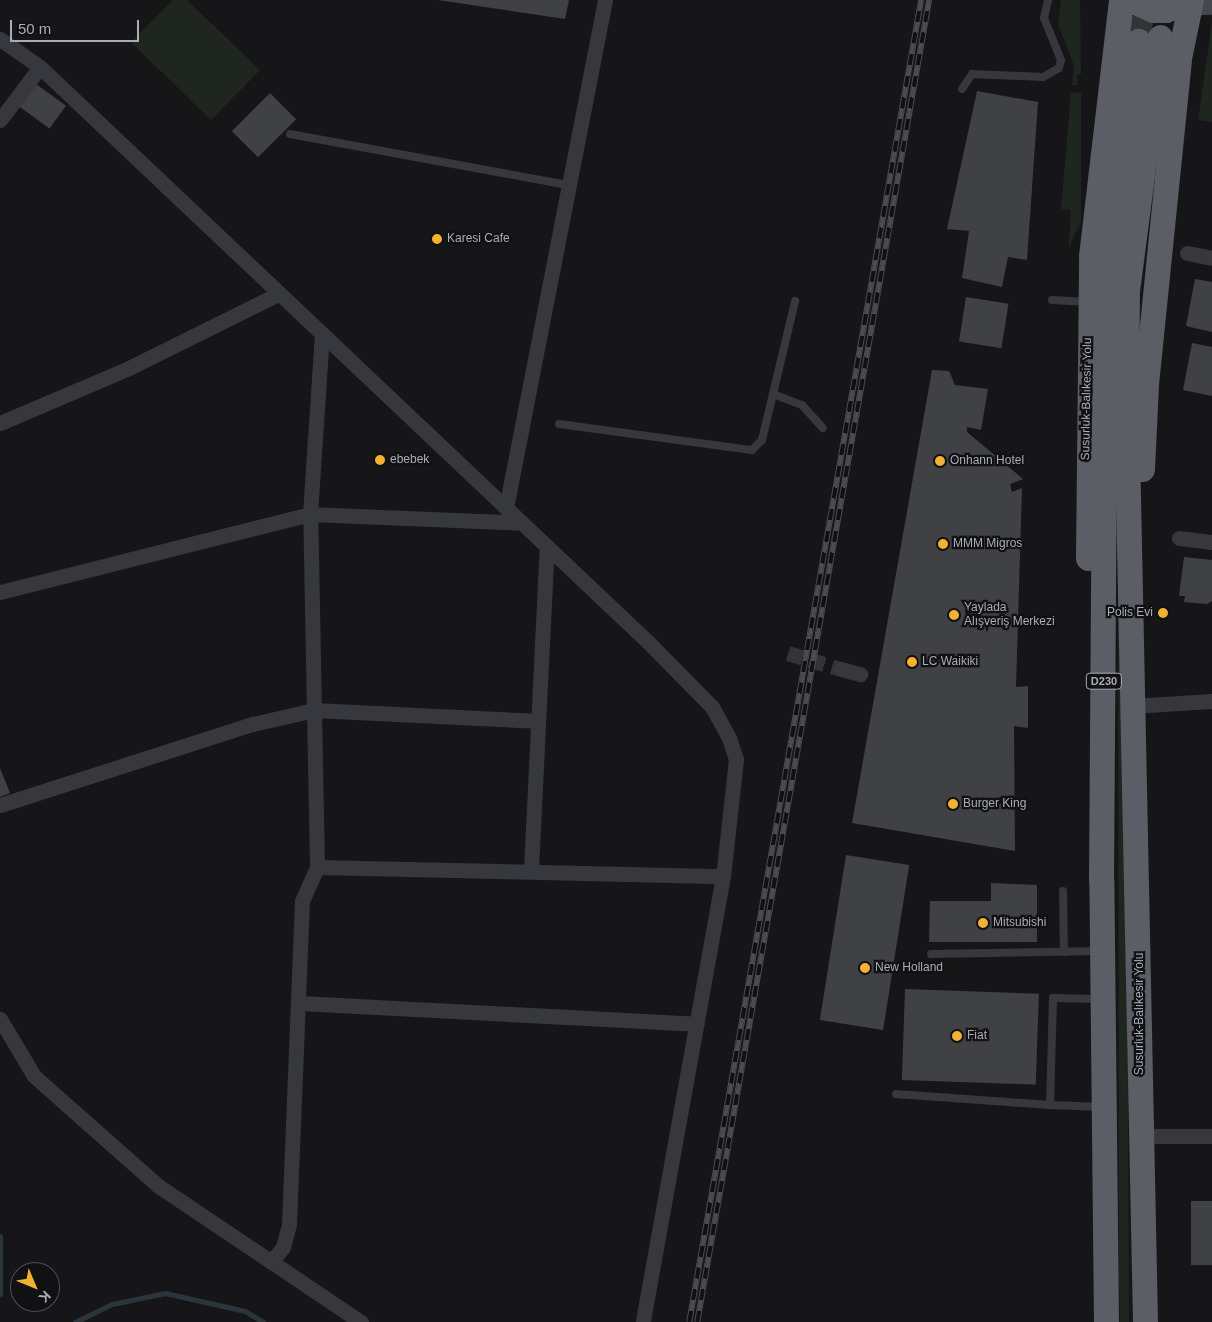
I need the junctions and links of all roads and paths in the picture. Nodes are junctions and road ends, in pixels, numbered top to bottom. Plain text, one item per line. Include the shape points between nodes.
1 (605, 0) edge
2 (1048, 0) edge
3 (1121, 0) edge
4 (1130, 0) edge
5 (1191, 3) edge
6 (0, 39) edge
7 (40, 67) junction
8 (962, 89) dead end
9 (0, 120) edge
10 (290, 134) dead end
11 (569, 185) junction
12 (1187, 253) dead end
13 (1212, 258) edge
14 (278, 294) junction
15 (1052, 300) dead end
16 (795, 301) dead end
17 (1090, 302) junction
18 (322, 333) junction
19 (773, 394) junction
20 (0, 423) edge
21 (559, 424) dead end
22 (823, 428) dead end
23 (506, 508) junction
24 (310, 514) junction
25 (522, 523) junction
26 (1179, 538) dead end
27 (1212, 542) edge
28 (547, 546) junction
29 (0, 592) edge
30 (841, 669) tunnel mouth
31 (860, 674) dead end
32 (1212, 701) edge
33 (1131, 706) junction
34 (314, 710) junction
35 (536, 721) junction
36 (1102, 799) junction
37 (0, 805) edge
38 (317, 867) junction
39 (531, 870) junction
40 (724, 876) junction
41 (1063, 891) dead end
42 (1102, 951) junction
43 (1064, 952) junction
44 (932, 954) dead end
45 (1102, 999) junction
46 (300, 1003) junction
47 (0, 1019) edge
48 (696, 1024) junction
49 (896, 1094) dead end
50 (1050, 1105) junction
51 (1104, 1107) junction
52 (1141, 1136) junction
53 (1212, 1136) edge
54 (271, 1262) junction
55 (362, 1322) edge
56 (643, 1322) edge
57 (1106, 1322) edge
58 (1145, 1322) edge

1 - 11 street
2 - 8 lane via 1044,18 1061,60 1059,68 1043,77 972,74
3 - 17 highway, Susurluk-Balıkesir Yolu
4 - 5 highway via 1153,10
5 - 33 highway, Susurluk-Balıkesir Yolu via 1178,58 1146,384
6 - 7 street
7 - 9 street
7 - 14 street
10 - 11 lane
11 - 23 street
12 - 13 street
14 - 18 street
14 - 20 street via 129,368
15 - 17 lane
16 - 19 lane
17 - 36 highway, Susurluk-Balıkesir Yolu via 1086,502 1094,737
18 - 23 street
18 - 24 street
19 - 21 lane via 762,440 748,452
19 - 22 lane via 802,405
23 - 25 street
24 - 25 street
24 - 29 street
24 - 34 street
25 - 28 street
26 - 27 street
28 - 35 street
28 - 40 street via 712,706 729,738 736,760
30 - 31 street
32 - 33 street
33 - 36 highway, Susurluk-Balıkesir Yolu / D230 via 1127,291 1149,39 1107,299
33 - 52 highway, Susurluk-Balıkesir Yolu / D230
34 - 35 street
34 - 37 street via 253,724
34 - 38 street
35 - 39 street
36 - 42 highway, Susurluk-Balıkesir Yolu / D230
38 - 39 street
38 - 46 street via 302,901
39 - 40 street
40 - 48 street
41 - 43 lane
42 - 43 lane
42 - 45 highway, Susurluk-Balıkesir Yolu / D230
43 - 44 lane
45 - 50 lane via 1053,998
45 - 51 highway, Susurluk-Balıkesir Yolu / D230
46 - 48 street
46 - 54 street via 290,1224 283,1247
47 - 54 street via 34,1076 157,1186
48 - 56 street
49 - 50 lane
50 - 51 lane
51 - 57 highway, Susurluk-Balıkesir Yolu / D230
52 - 53 street
52 - 58 highway, Susurluk-Balıkesir Yolu / D230
54 - 55 street

